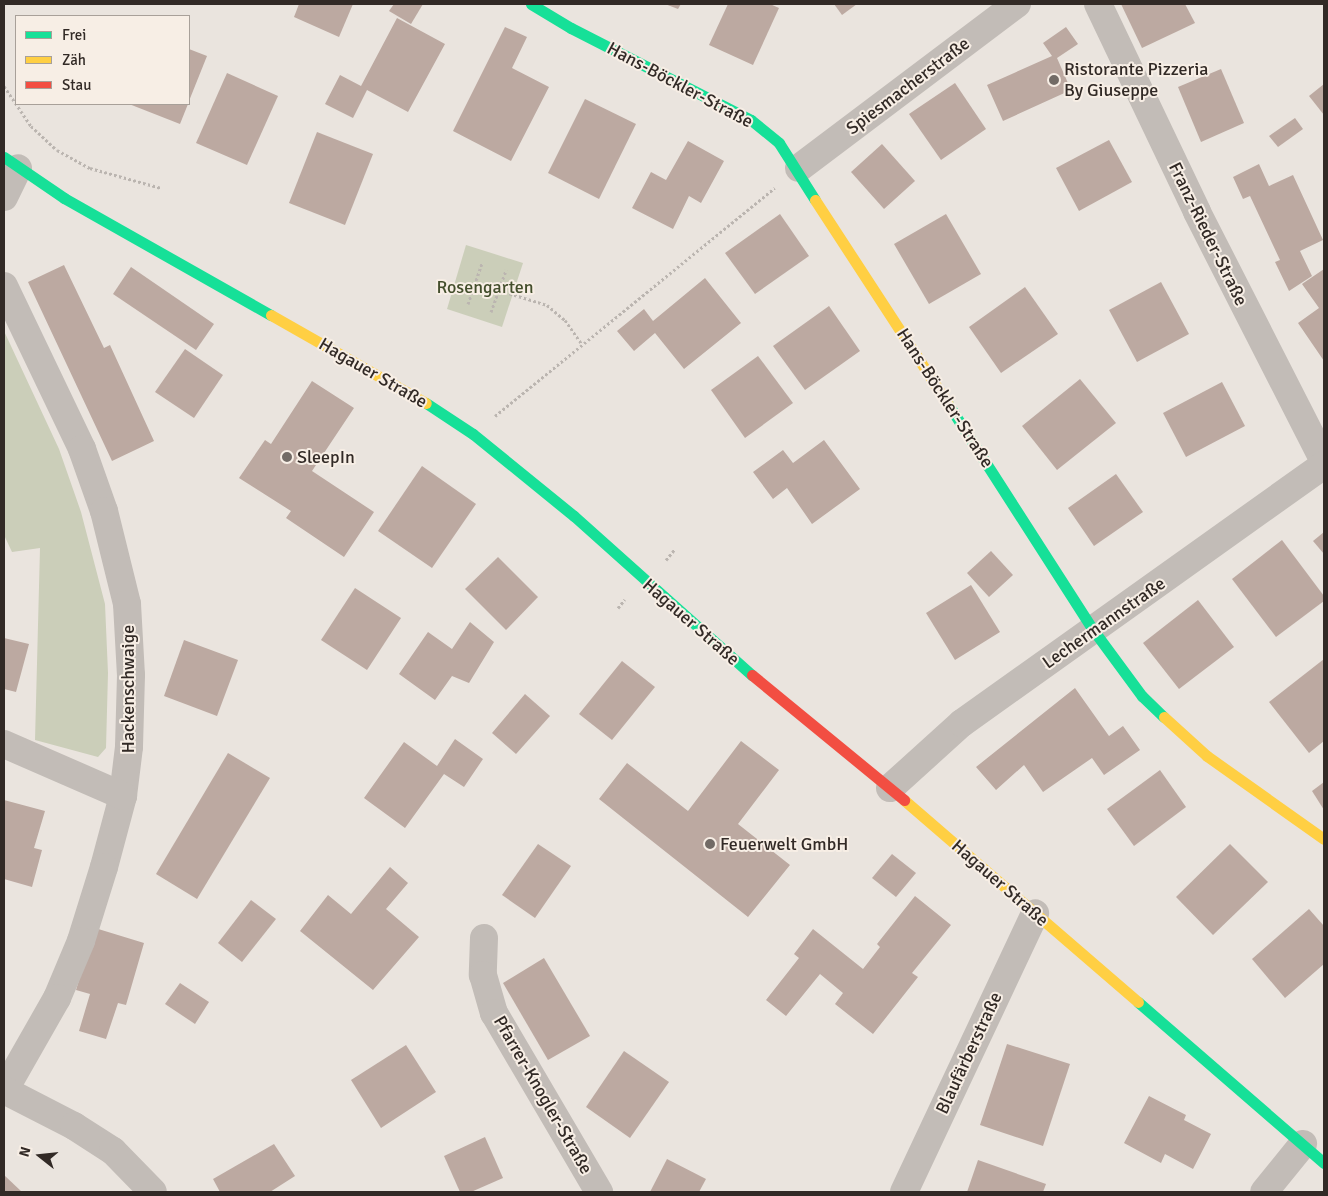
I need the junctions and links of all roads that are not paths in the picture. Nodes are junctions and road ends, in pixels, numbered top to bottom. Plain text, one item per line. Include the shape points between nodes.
1 (531, 4) edge
2 (1017, 4) edge
3 (1098, 4) edge
4 (11, 163) edge
5 (798, 168) junction
6 (4, 197) edge
7 (4, 286) edge
8 (1324, 461) edge
9 (1324, 465) edge
10 (1094, 631) junction
11 (4, 744) edge
12 (890, 788) junction
13 (123, 796) junction
14 (1324, 839) edge
15 (1035, 913) junction
16 (484, 938) dead end
17 (4, 1091) edge
18 (1303, 1144) junction
19 (1324, 1163) edge
20 (153, 1192) edge
21 (599, 1192) edge
22 (904, 1192) edge
23 (1264, 1192) edge

1 - 5 street, Hans-Böckler-Straße via 571,28 751,120 779,142
2 - 5 street, Spiesmacherstraße
3 - 8 street, Franz-Rieder-Straße via 1197,212
4 - 6 street
4 - 12 street, Hagauer Straße via 64,198 414,395 473,434 574,516 761,683
5 - 10 street, Hans-Böckler-Straße
7 - 13 street, Hackenschwaige via 82,449 104,511 128,604 131,674
9 - 10 street, Lechermannstraße
10 - 12 street, Lechermannstraße via 962,724
10 - 14 street, Hans-Böckler-Straße via 1142,696 1207,756
11 - 13 street
12 - 15 street, Hagauer Straße
13 - 17 street, Hackenschwaige via 80,941 57,998
15 - 18 street, Hagauer Straße
15 - 22 street, Blaufärberstraße
16 - 21 street, Pfarrer-Knogler-Straße via 483,975 494,1013
17 - 20 street via 74,1126 113,1151
18 - 19 street, Hagauer Straße
18 - 23 street

